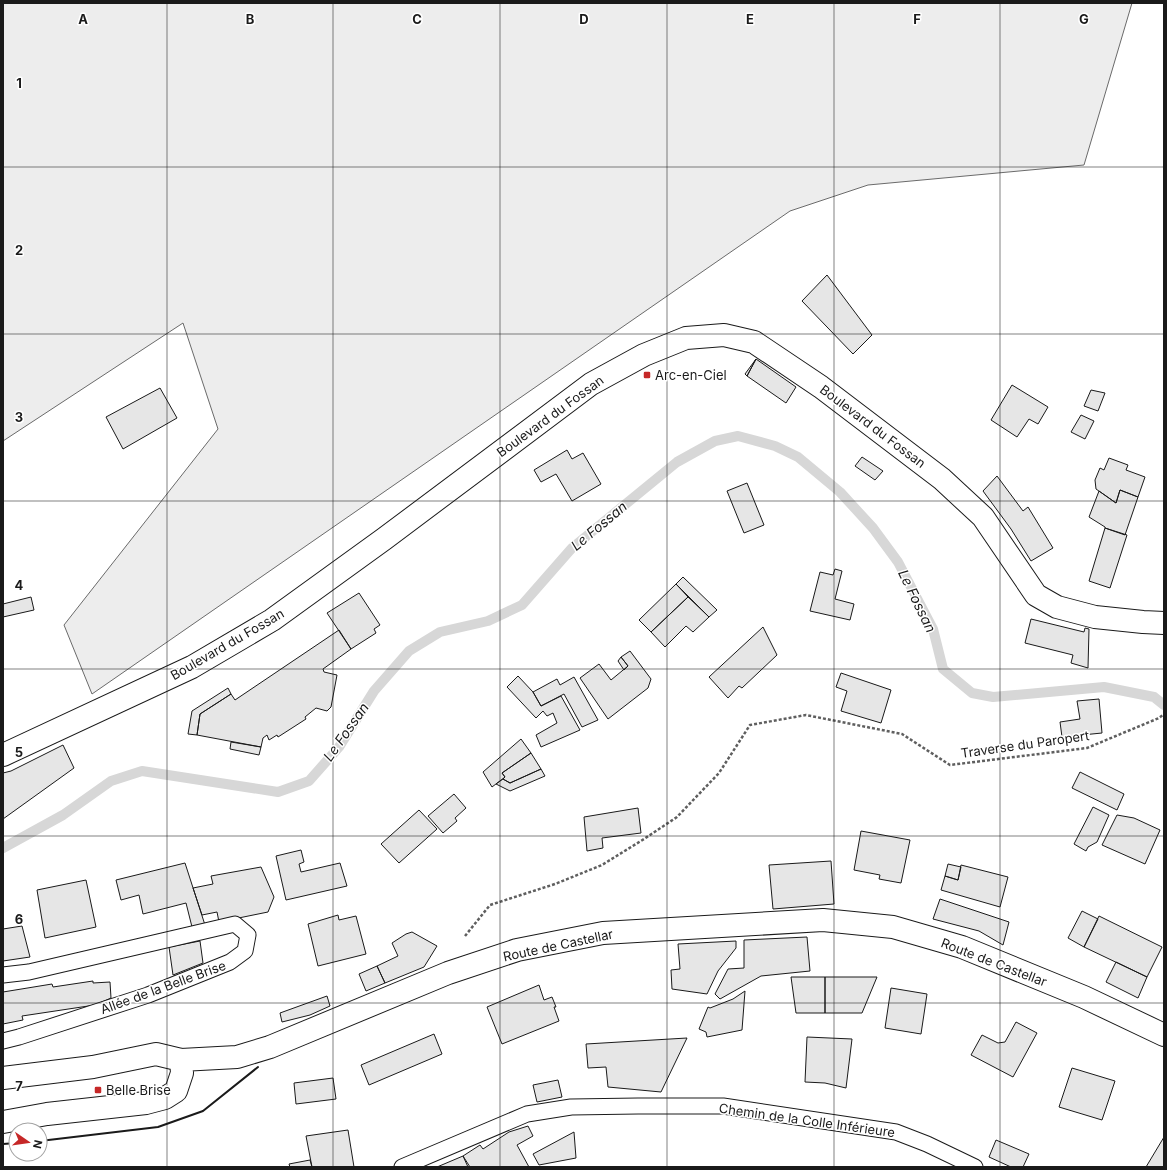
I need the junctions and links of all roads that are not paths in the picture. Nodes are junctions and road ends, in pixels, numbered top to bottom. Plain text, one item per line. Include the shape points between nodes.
1 (1164, 623) edge
2 (3, 755) edge
3 (3, 974) edge
4 (1164, 1036) edge
5 (3, 1040) edge
6 (181, 1060) junction
7 (3, 1078) edge
8 (3, 1122) edge
9 (402, 1167) edge
10 (975, 1167) edge

1 - 2 street, Boulevard du Fossan via 1095,617 1057,607 1036,595 983,517 942,479 821,386 754,342 724,335 686,338 644,355 591,384 272,620 192,667
3 - 5 lane, Allée de la Belle Brise via 29,972 234,924 248,935 245,951 230,962 148,995
4 - 6 street, Route de Castellar via 1084,997 962,947 893,927 824,920 603,933 517,950 448,973 270,1047 237,1057
6 - 7 street, Route de Castellar via 156,1054 93,1067
6 - 8 street via 182,1073 176,1091 165,1098 146,1103 46,1114
9 - 10 lane, Chemin de la Colle Inférieure via 527,1114 571,1107 723,1106 896,1132

